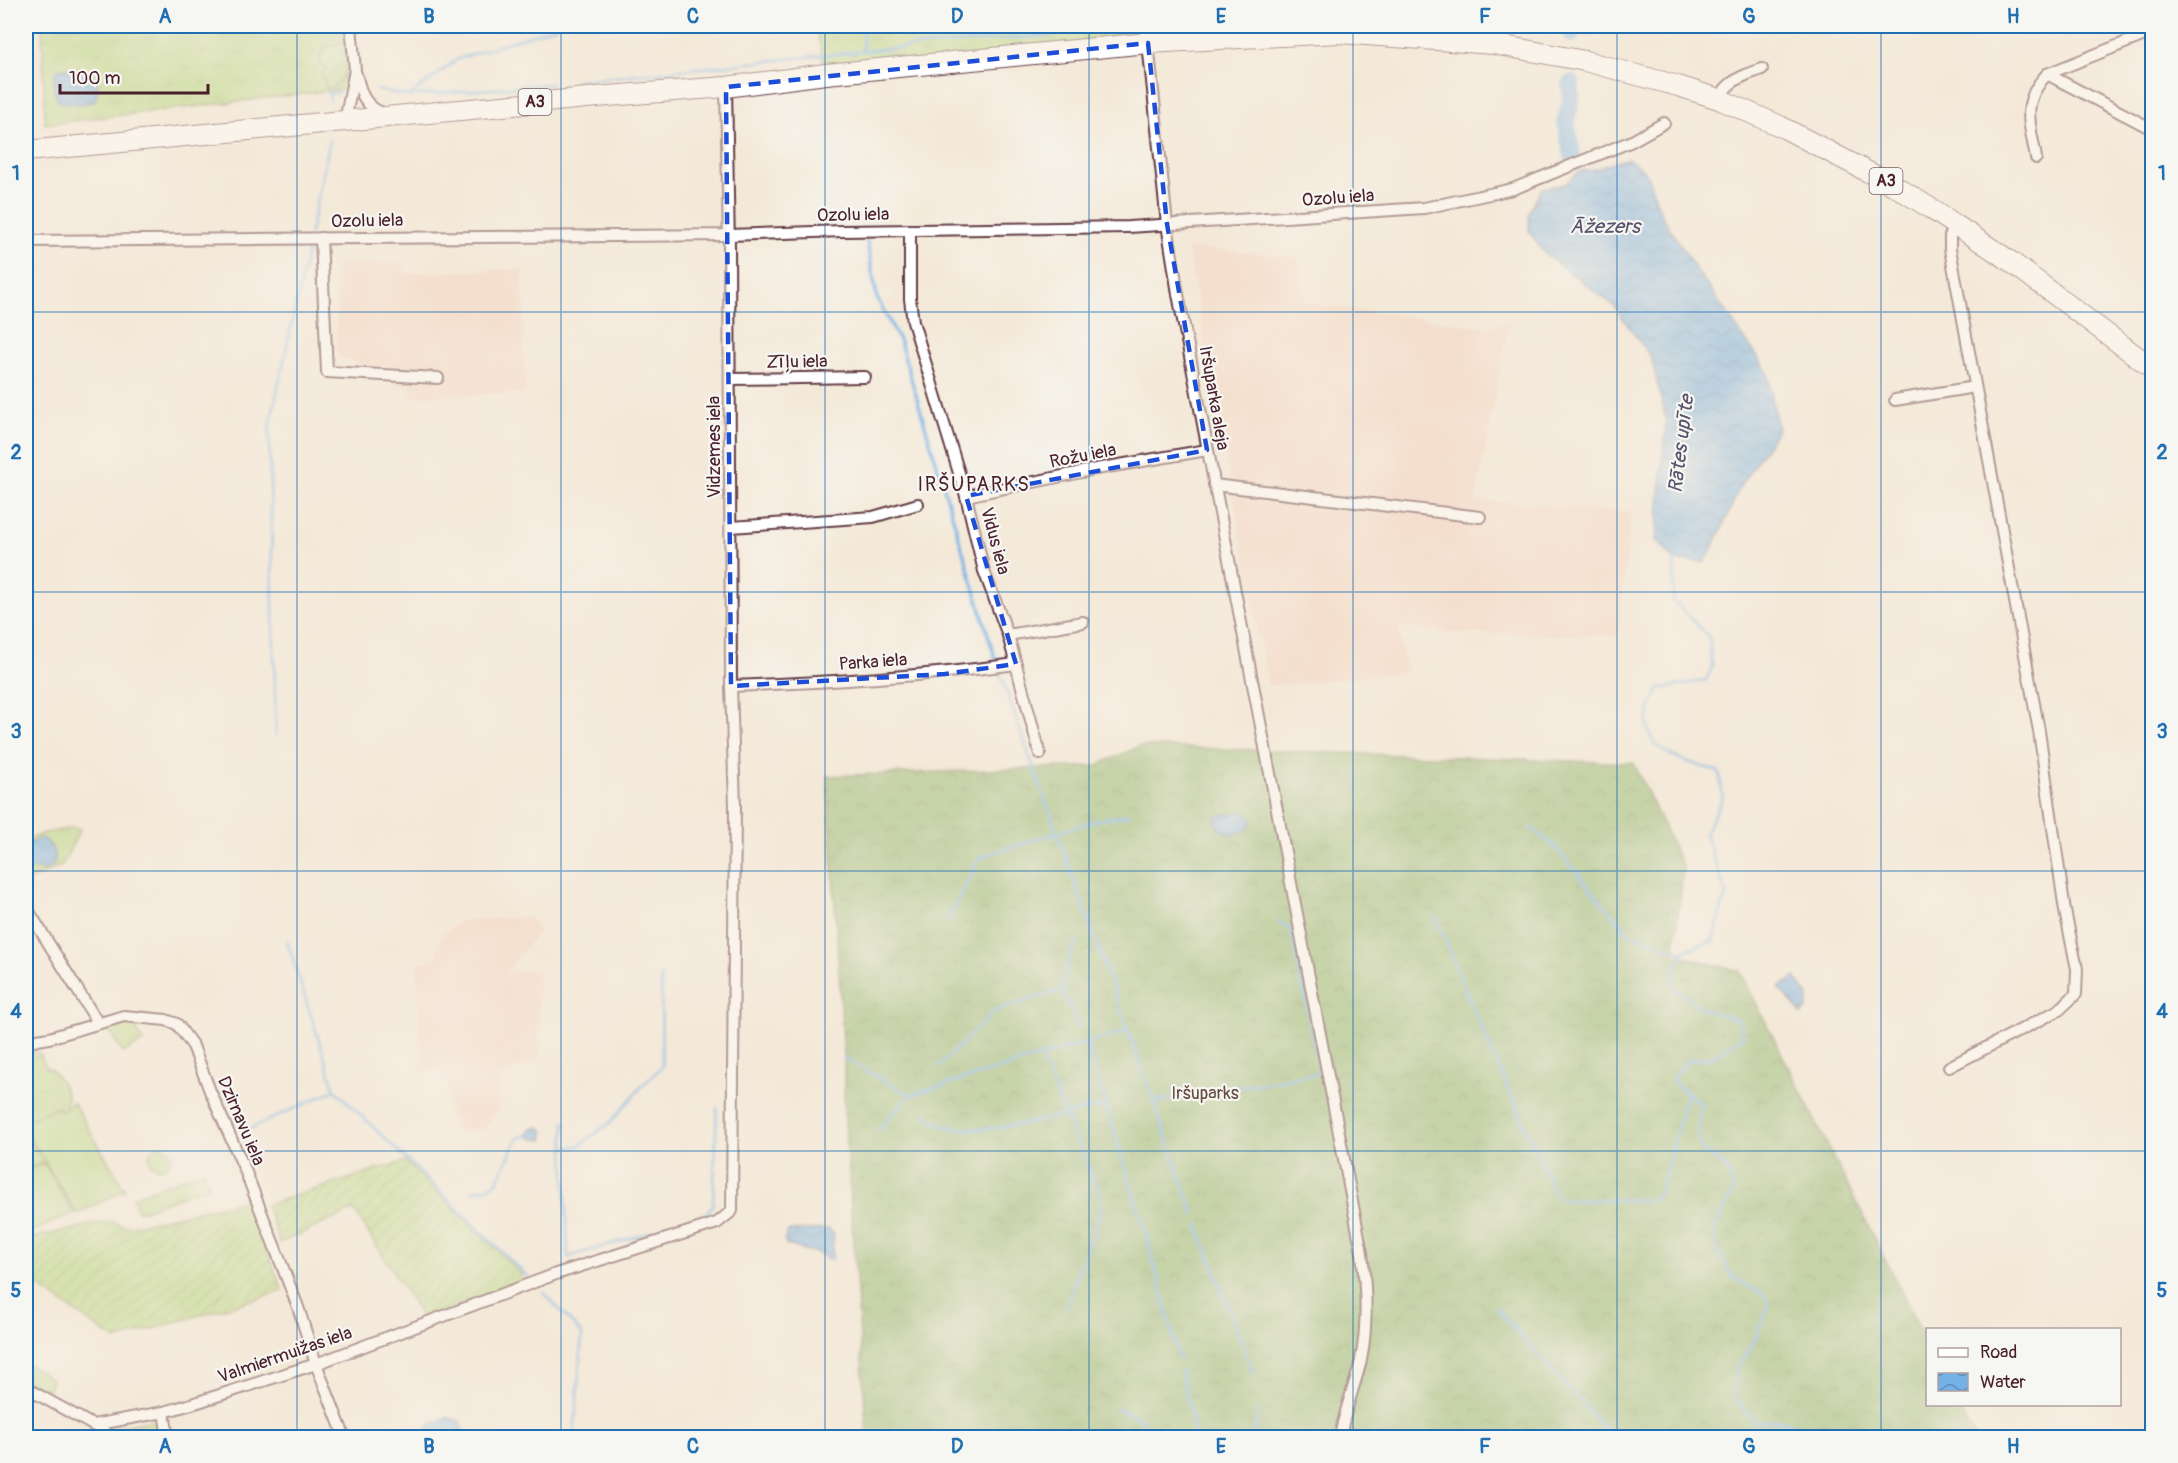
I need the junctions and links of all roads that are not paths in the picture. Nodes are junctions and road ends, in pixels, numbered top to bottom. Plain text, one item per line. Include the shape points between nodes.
1 (351, 26) edge
2 (2152, 32) edge
3 (1147, 34) edge
4 (1762, 69) dead end
5 (354, 70) junction
6 (2047, 74) junction
7 (726, 87) junction
8 (1719, 99) junction
9 (393, 116) junction
10 (345, 122) junction
11 (1664, 123) dead end
12 (2152, 129) edge
13 (26, 151) edge
14 (2036, 158) dead end
15 (1167, 224) junction
16 (1956, 225) junction
17 (910, 231) junction
18 (729, 235) junction
19 (321, 238) junction
20 (26, 241) edge
21 (2152, 368) edge
22 (865, 377) dead end
23 (438, 378) dead end
24 (730, 379) junction
25 (1975, 387) junction
26 (1895, 400) dead end
27 (1207, 450) junction
28 (1214, 485) junction
29 (966, 496) junction
30 (918, 504) dead end
31 (1480, 517) dead end
32 (731, 527) junction
33 (1083, 622) dead end
34 (1008, 635) junction
35 (1016, 664) junction
36 (731, 686) junction
37 (1040, 754) dead end
38 (735, 806) joint
39 (26, 907) edge
40 (98, 1023) junction
41 (26, 1042) edge
42 (1949, 1067) dead end
43 (316, 1364) junction
44 (26, 1388) edge
45 (164, 1412) junction
46 (93, 1425) junction
47 (116, 1437) edge
48 (168, 1437) edge
49 (345, 1437) edge
50 (1340, 1437) edge

1 - 5 street
2 - 6 street
3 - 7 highway, A3
3 - 8 highway, A3 via 1376,34 1493,44 1576,59
3 - 15 street, Iršuparka aleja
4 - 8 street via 1739,77 1723,90
5 - 9 street via 368,105
5 - 10 street
6 - 12 street
6 - 14 street via 2030,98 2028,112
7 - 9 highway, A3
7 - 18 street, Vidzemes iela
8 - 16 highway, A3 via 1885,181
9 - 10 highway, A3
10 - 13 highway, A3
11 - 15 street, Ozolu iela via 1632,141 1513,189 1424,208
15 - 17 street, Ozolu iela
15 - 27 street, Iršuparka aleja
16 - 21 highway, A3
16 - 25 street via 1950,236 1950,249
17 - 18 street, Ozolu iela
17 - 29 street, Vidus iela via 913,322
18 - 19 street, Ozolu iela
18 - 24 street, Vidzemes iela
19 - 20 street, Ozolu iela
19 - 23 street via 327,372
22 - 24 street, Zīļu iela
24 - 32 street, Vidzemes iela
25 - 26 street
25 - 42 street via 2039,731 2077,969 2076,994 2059,1010
27 - 28 street, Iršuparka aleja
27 - 29 street, Rožu iela
28 - 31 street
28 - 50 street, Iršuparka aleja via 1362,1253 1365,1333
29 - 34 street, Vidus iela via 984,571
30 - 32 street via 873,517
32 - 36 street, Vidzemes iela
33 - 34 street
34 - 35 street, Vidus iela
35 - 36 street, Parka iela via 945,674
35 - 37 street, Vidus iela
36 - 38 street, Vidzemes iela
38 - 43 street, Valmiermuižas iela via 732,1211 717,1223 556,1274
39 - 40 street
40 - 41 street, Dzirnavu iela
40 - 43 street, Dzirnavu iela via 124,1016 166,1020 177,1024 193,1046 294,1296
43 - 45 street, Valmiermuižas iela
43 - 49 street, Dzirnavu iela
44 - 46 street
45 - 46 street, Valmiermuižas iela
45 - 48 street
46 - 47 street

